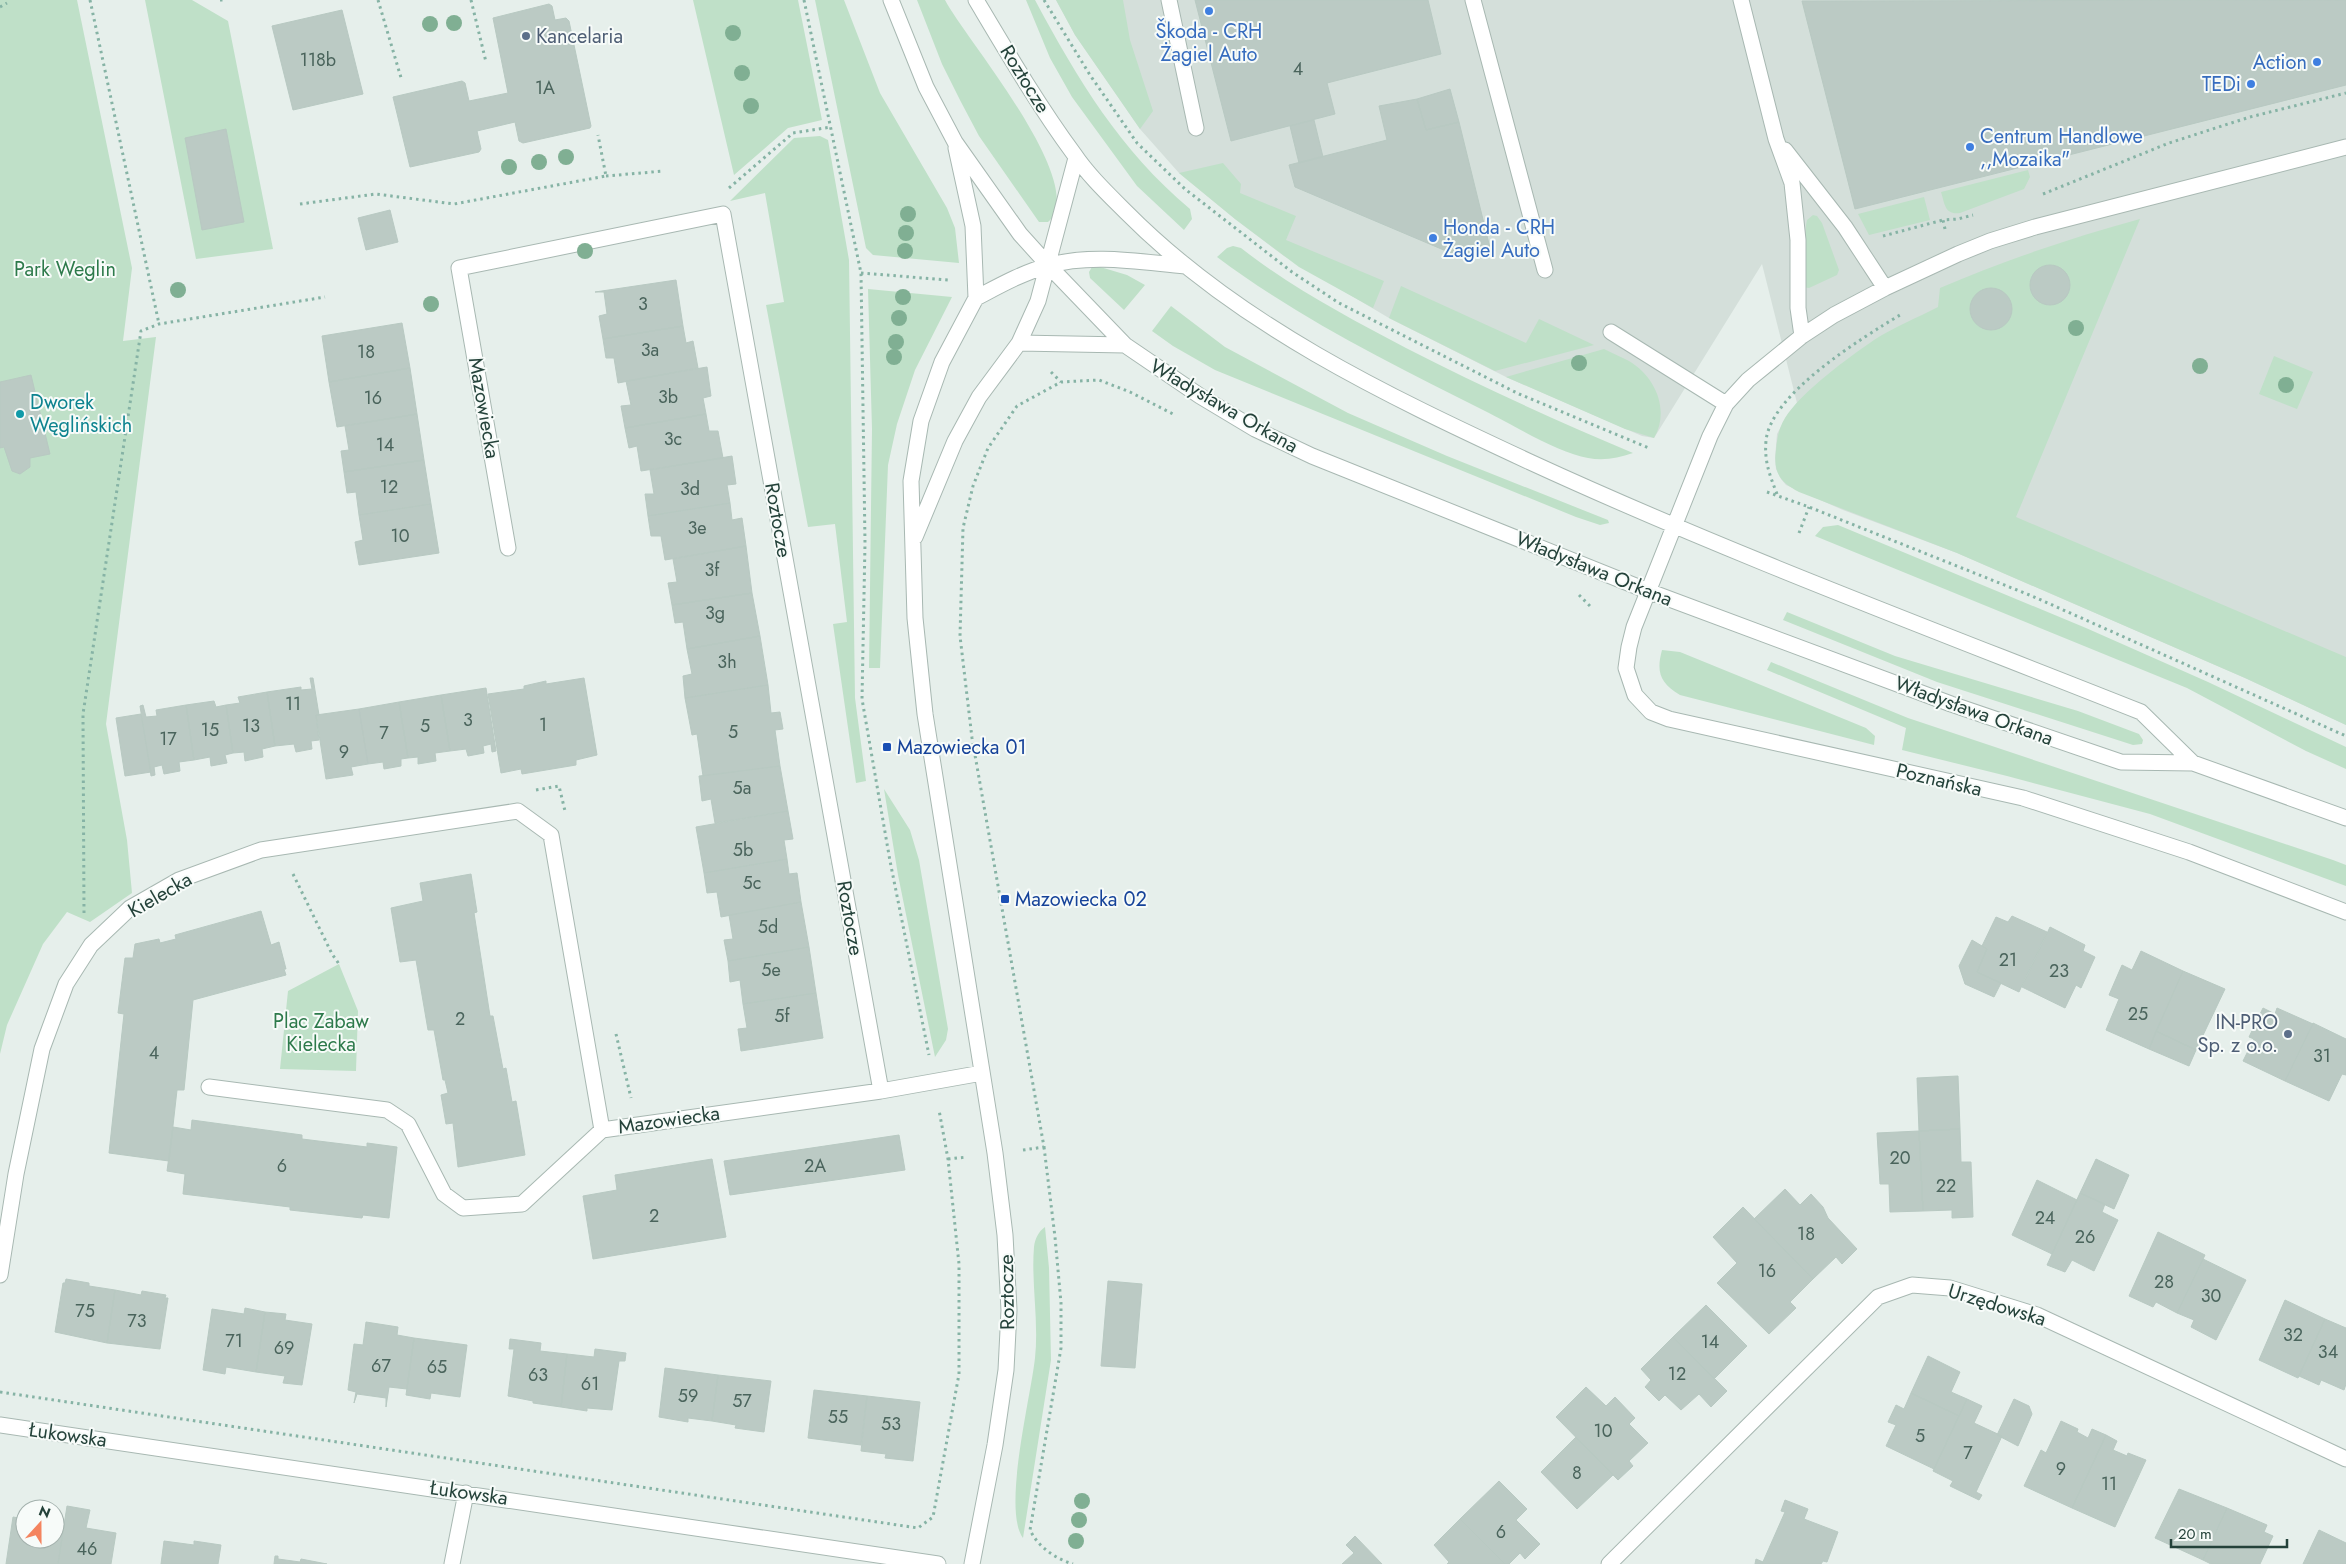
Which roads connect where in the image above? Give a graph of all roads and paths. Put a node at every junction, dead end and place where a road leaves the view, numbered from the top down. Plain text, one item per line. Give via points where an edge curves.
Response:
1 (90, 0) edge
2 (220, 0) edge
3 (226, 0) edge
4 (378, 0) edge
5 (471, 0) edge
6 (804, 0) edge
7 (890, 0) edge
8 (976, 0) edge
9 (1044, 0) edge
10 (1169, 0) edge
11 (1474, 0) edge
12 (1741, 0) edge
13 (7, 3) dead end
14 (0, 7) edge
15 (486, 62) dead end
16 (402, 81) dead end
17 (2346, 93) edge
18 (830, 127) junction
19 (1196, 128) dead end
20 (598, 135) dead end
21 (1776, 139) junction
22 (955, 142) junction
23 (2346, 147) edge
24 (1076, 158) junction
25 (664, 171) dead end
26 (606, 176) junction
27 (727, 190) dead end
28 (2042, 194) dead end
29 (300, 204) dead end
30 (1127, 212) joint
31 (1976, 214) dead end
32 (1943, 220) junction
33 (1945, 230) dead end
34 (1855, 242) junction
35 (1048, 266) junction
36 (1186, 266) junction
37 (459, 268) joint
38 (1545, 270) dead end
39 (1885, 288) junction
40 (325, 297) dead end
41 (976, 298) junction
42 (1908, 310) dead end
43 (159, 324) junction
44 (1611, 332) dead end
45 (1802, 336) junction
46 (1019, 343) junction
47 (1125, 345) junction
48 (1726, 404) junction
49 (1181, 418) dead end
50 (1649, 448) dead end
51 (1767, 492) dead end
52 (1777, 494) junction
53 (1809, 506) junction
54 (1674, 526) junction
55 (1799, 532) dead end
56 (912, 543) junction
57 (508, 548) dead end
58 (1575, 591) dead end
59 (1648, 591) junction
60 (1591, 608) dead end
61 (2346, 736) edge
62 (2193, 763) junction
63 (518, 811) joint
64 (2346, 818) edge
65 (280, 848) junction
66 (2346, 912) edge
67 (98, 938) junction
68 (340, 964) dead end
69 (982, 1073) junction
70 (934, 1081) junction
71 (209, 1087) dead end
72 (881, 1091) junction
73 (602, 1130) junction
74 (1044, 1147) junction
75 (995, 1153) junction
76 (948, 1159) junction
77 (0, 1275) edge
78 (0, 1392) edge
79 (0, 1424) edge
80 (2346, 1459) edge
81 (466, 1493) junction
82 (452, 1564) edge
83 (938, 1564) edge
84 (972, 1564) edge
85 (1073, 1564) edge
86 (1609, 1564) edge

1 - 43 path
2 - 3 path
4 - 16 path
5 - 15 path
6 - 18 path
7 - 22 street via 926,87
8 - 24 street, Roztocze
9 - 50 path via 1137,143 1185,189 1292,272 1339,303 1519,394
10 - 19 street
11 - 38 street
12 - 21 street
13 - 14 path
17 - 28 path via 2250,117 2169,143
18 - 27 path via 793,133
18 - 70 path via 861,273 865,533 862,699
20 - 26 path
21 - 34 street
21 - 45 street via 1792,183
22 - 35 street via 1020,234
22 - 41 street via 973,226
23 - 39 street, Poznańska via 2035,227 1982,244
24 - 30 street, Roztocze
24 - 35 street, Roztocze
25 - 26 path
26 - 29 path via 454,204 376,194
30 - 36 street, Władysława Orkana
31 - 32 path via 1958,220
32 - 33 path
32 - 34 path
34 - 39 street
35 - 36 street via 1080,260 1110,260
35 - 41 street via 1018,276
35 - 46 street, Roztocze via 1038,300
35 - 47 street, Władysława Orkana
36 - 54 street, Władysława Orkana via 1272,328 1339,366 1478,438
37 - 57 street, Mazowiecka
37 - 72 street, Roztocze via 723,214
39 - 45 street, Poznańska
40 - 43 path
41 - 56 street, Roztocze via 942,362 921,421 911,481
42 - 52 path via 1852,344 1792,394 1776,414 1766,440 1766,466
43 - 67 path via 141,331 83,714 84,926
44 - 48 street
45 - 48 street, Poznańska via 1748,380
46 - 47 street
46 - 56 street, Roztocze via 978,397 955,441
47 - 59 street, Władysława Orkana via 1255,429 1312,456
48 - 54 street, Poznańska
49 - 74 path via 1099,380 1061,382 1016,406 993,441 973,486 963,528 960,636 972,738
51 - 52 path
52 - 53 path
53 - 55 path
53 - 61 path via 2032,596
54 - 59 street, Poznańska
54 - 62 street, Władysława Orkana via 2141,712
56 - 69 street, Roztocze via 924,714
58 - 60 path
59 - 62 street, Władysława Orkana via 1951,704 2121,762
59 - 66 street, Poznańska via 1634,627 1626,668 1635,695 1651,712 1669,720 2023,798 2189,852
62 - 64 street, Władysława Orkana
63 - 65 street, Kielecka
63 - 73 street, Mazowiecka via 552,835
65 - 67 street, Kielecka via 261,850 179,880 130,908
65 - 68 path via 332,954
67 - 77 street, Kielecka via 66,984 42,1049 16,1174
69 - 70 street, Mazowiecka
69 - 75 street, Roztocze
70 - 72 street, Mazowiecka
70 - 76 path
71 - 73 street via 387,1110 408,1124 444,1194 463,1208 522,1204
72 - 73 street, Mazowiecka
74 - 75 path
74 - 85 path via 1061,1303 1061,1348 1030,1530 1035,1541
75 - 76 path
75 - 84 street, Roztocze via 1005,1235 1008,1345 998,1428
76 - 78 path via 959,1264 959,1374 933,1516 918,1528
79 - 81 street, Łukowska
80 - 86 street, Urzędowska via 2037,1315 1950,1288 1912,1285 1878,1297
81 - 82 street
81 - 83 street, Łukowska

